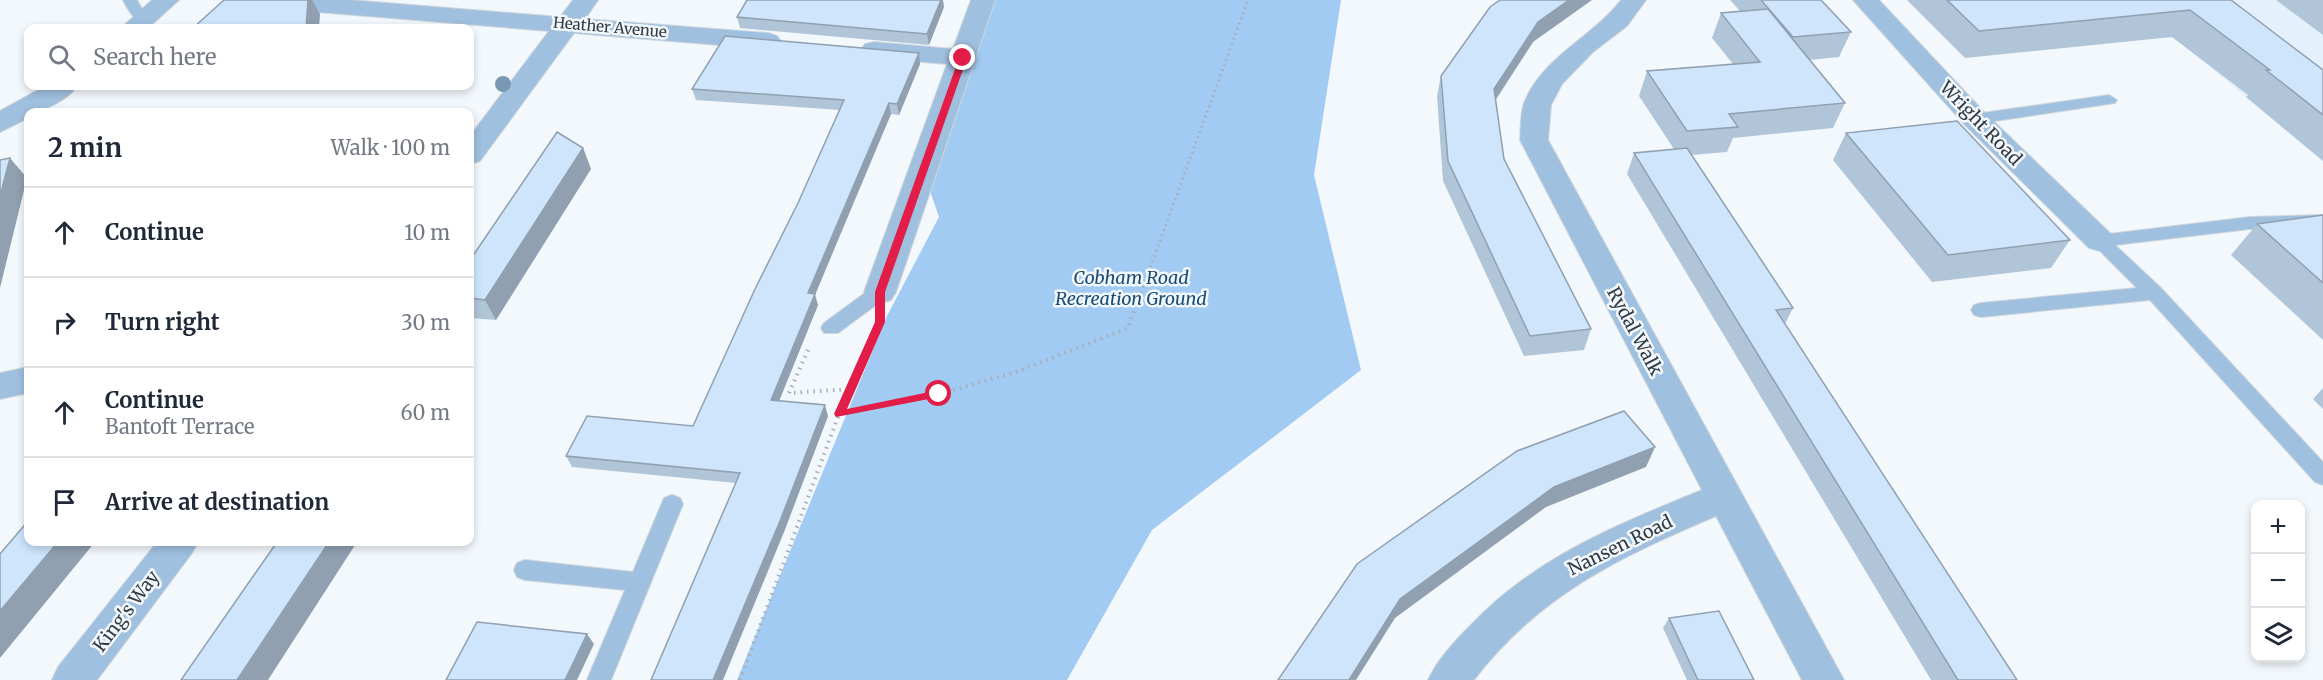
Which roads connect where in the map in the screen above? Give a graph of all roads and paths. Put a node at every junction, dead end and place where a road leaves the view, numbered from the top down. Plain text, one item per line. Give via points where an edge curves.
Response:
1 (167, 0) edge
2 (256, 0) edge
3 (586, 0) edge
4 (983, 0) edge
5 (1248, 0) edge
6 (1634, 0) edge
7 (1865, 0) edge
8 (136, 15) edge
9 (568, 23) junction
10 (789, 42) edge
11 (847, 48) edge
12 (963, 58) junction
13 (57, 90) edge
14 (2109, 100) dead end
15 (26, 108) edge
16 (24, 109) edge
17 (1975, 119) junction
18 (0, 123) edge
19 (474, 151) edge
20 (2323, 221) edge
21 (2100, 242) junction
22 (880, 292) junction
23 (2154, 293) junction
24 (1981, 310) dead end
25 (831, 328) dead end
26 (808, 350) dead end
27 (24, 381) edge
28 (0, 386) edge
29 (851, 389) junction
30 (839, 414) junction
31 (2323, 476) edge
32 (1723, 497) junction
33 (672, 504) dead end
34 (176, 546) edge
35 (525, 570) dead end
36 (637, 582) junction
37 (73, 680) edge
38 (599, 680) edge
39 (740, 680) edge
40 (1449, 680) edge
41 (1824, 680) edge

1 - 8 street
2 - 9 street, Heather Avenue
3 - 9 street
4 - 12 street
5 - 30 path via 1128,328 1019,371 939,394
6 - 32 street, Rydal Walk via 1618,21 1584,46 1550,80 1537,105 1534,140
7 - 17 street, Wright Road
9 - 10 street, Heather Avenue
9 - 19 street
11 - 12 street
12 - 22 street
13 - 15 street
14 - 17 lane
16 - 18 street
17 - 21 street, Wright Road
20 - 21 lane via 2250,223
21 - 23 lane
22 - 25 lane
22 - 29 path via 880,322
23 - 24 lane
23 - 31 lane
26 - 29 path via 789,393
27 - 28 street
29 - 30 path
30 - 39 path
32 - 40 street, Nansen Road via 1576,564 1515,607 1475,646
32 - 41 street, Rydal Walk
33 - 36 lane
34 - 37 street, King's Way
35 - 36 lane
36 - 38 lane

